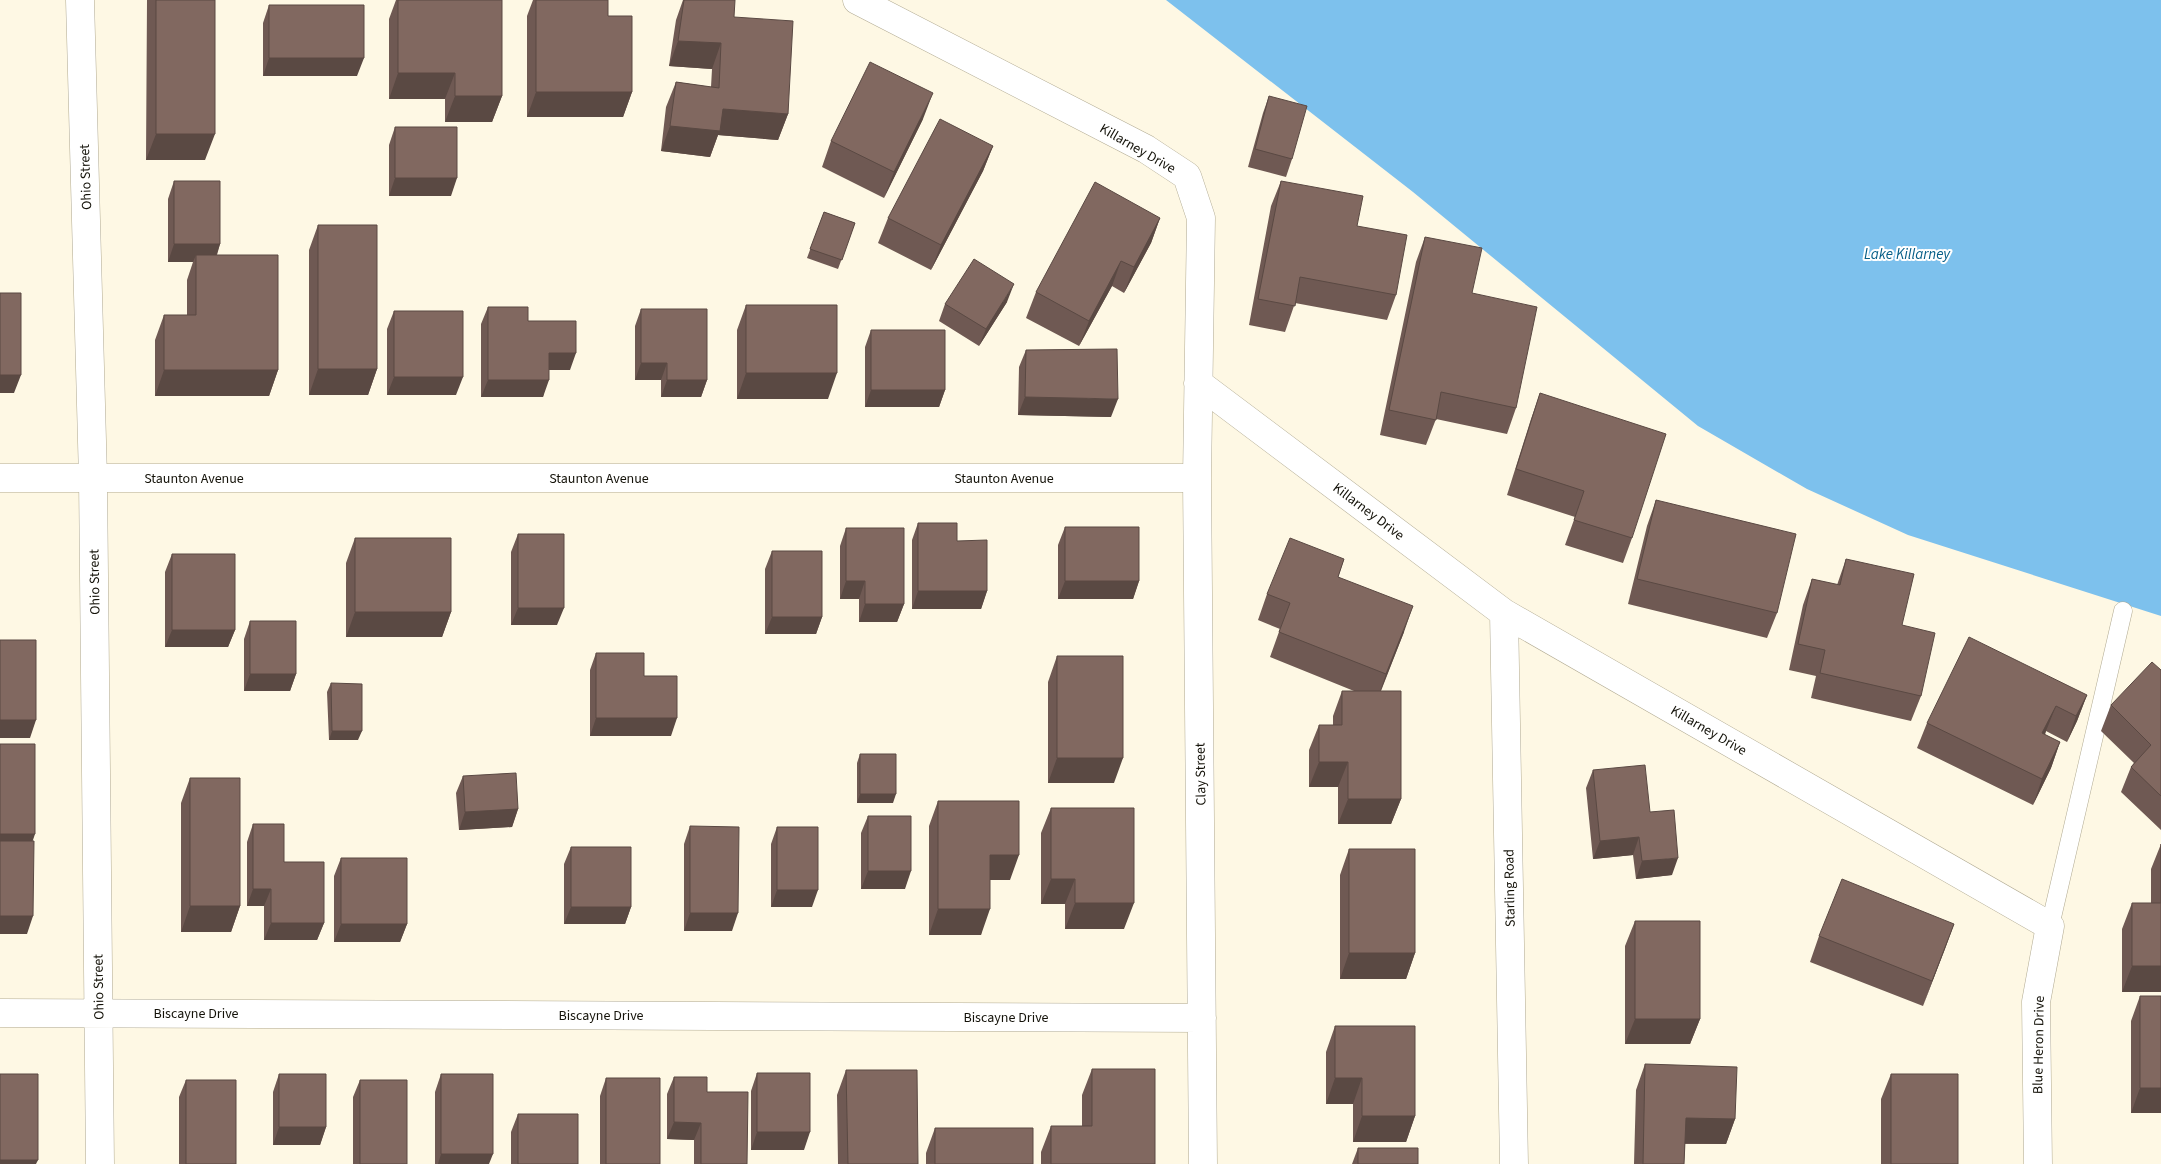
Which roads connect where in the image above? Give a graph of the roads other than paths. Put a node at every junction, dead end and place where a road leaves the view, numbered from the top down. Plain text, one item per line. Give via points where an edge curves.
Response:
1 (80, 0) edge
2 (857, 0) edge
3 (1198, 383) junction
4 (0, 478) edge
5 (94, 478) junction
6 (1197, 478) junction
7 (2123, 611) dead end
8 (1504, 612) junction
9 (2050, 926) junction
10 (0, 1013) edge
11 (98, 1013) junction
12 (1202, 1018) junction
13 (100, 1164) edge
14 (1204, 1164) edge
15 (1514, 1164) edge
16 (2038, 1164) edge

1 - 5 street, Ohio Street
2 - 3 street, Killarney Drive via 1146,149 1187,176 1201,218
3 - 6 street, Clay Street
3 - 8 street, Killarney Drive
4 - 5 street, Staunton Avenue
5 - 6 street, Staunton Avenue
5 - 11 street, Ohio Street
6 - 12 street, Clay Street
7 - 9 lane
8 - 9 street, Killarney Drive
8 - 15 street, Starling Road
9 - 16 street, Blue Heron Drive via 2036,1002
10 - 11 street, Biscayne Drive
11 - 12 street, Biscayne Drive
11 - 13 street, Ohio Street
12 - 14 street, Clay Street

